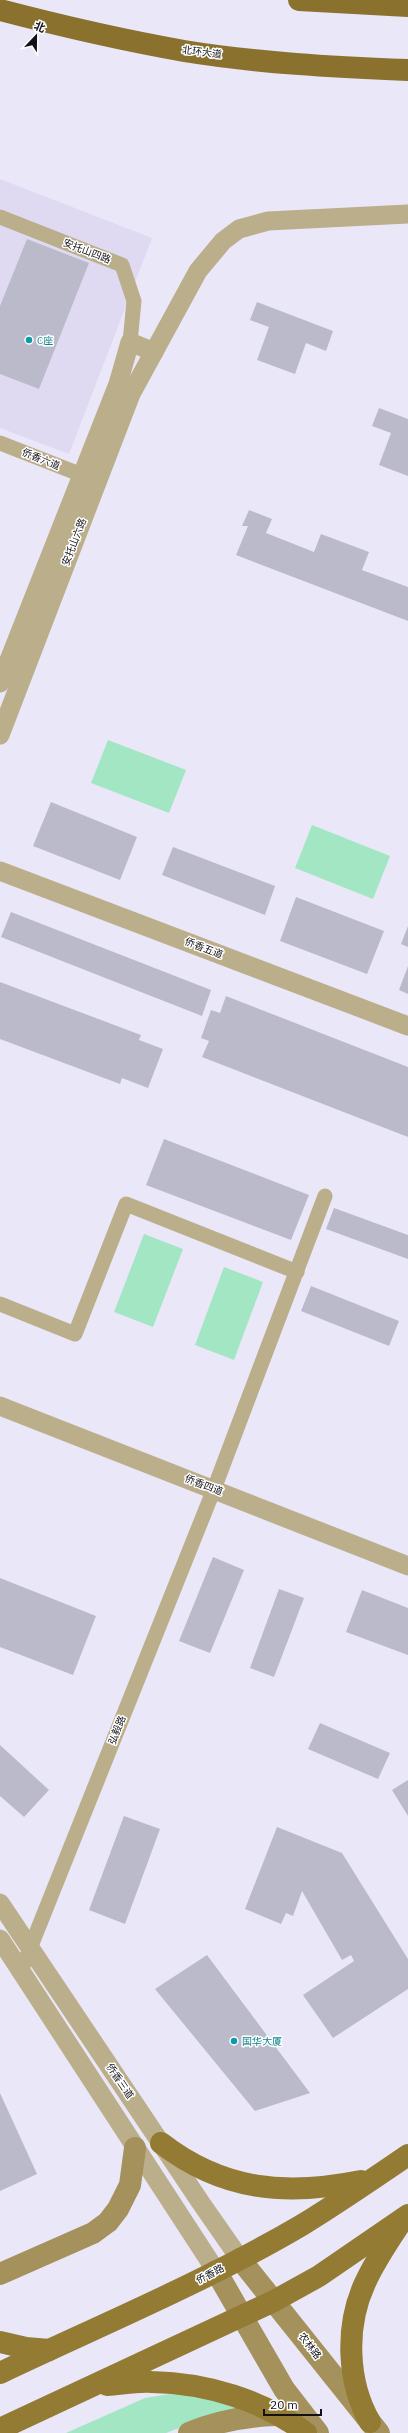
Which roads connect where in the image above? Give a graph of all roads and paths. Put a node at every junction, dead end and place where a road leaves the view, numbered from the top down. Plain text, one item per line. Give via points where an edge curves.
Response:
1 (299, 0) edge
2 (408, 6) edge
3 (0, 10) edge
4 (408, 70) edge
5 (408, 214) edge
6 (0, 217) edge
7 (130, 342) junction
8 (154, 352) junction
9 (0, 443) edge
10 (82, 475) junction
11 (0, 683) edge
12 (0, 735) edge
13 (0, 871) edge
14 (408, 1026) edge
15 (326, 1196) dead end
16 (297, 1272) junction
17 (0, 1304) edge
18 (0, 1406) edge
19 (214, 1489) junction
20 (408, 1566) edge
21 (0, 1903) edge
22 (0, 1939) edge
23 (31, 1947) junction
24 (21, 1971) junction
25 (160, 2143) junction
26 (135, 2148) junction
27 (408, 2155) edge
28 (372, 2179) junction
29 (406, 2217) edge
30 (240, 2259) junction
31 (216, 2271) junction
32 (0, 2274) edge
33 (274, 2300) junction
34 (242, 2317) junction
35 (0, 2342) edge
36 (50, 2350) junction
37 (0, 2373) edge
38 (96, 2386) junction
39 (276, 2414) junction
40 (375, 2428) edge
41 (0, 2429) edge
42 (189, 2433) edge
43 (306, 2433) edge
44 (318, 2433) edge

1 - 2 highway
3 - 4 highway, 北环大道 via 78,30 185,51 314,66
5 - 8 street, 安托山六路 via 268,221 239,229 223,241 198,271
6 - 7 street, 安托山四路 via 122,265 134,300
7 - 8 street
7 - 10 street, 安托山六路 via 118,384
8 - 12 street, 安托山六路 via 131,394
9 - 10 street, 侨香六道
10 - 11 street, 安托山六路
13 - 14 street, 侨香五道
15 - 16 street, 弘毅路
16 - 17 street via 126,1204 75,1334
16 - 19 street, 弘毅路
18 - 19 street, 侨香四道
19 - 20 street, 侨香四道
19 - 23 street, 弘毅路
21 - 23 street, 侨香三道
22 - 24 street
23 - 24 street, 弘毅路
23 - 25 street, 侨香三道
24 - 26 street
25 - 28 main road via 204,2169 261,2188 309,2189
25 - 30 street, 侨香三道
26 - 31 street
26 - 32 main road via 135,2164 130,2185 108,2222 93,2233
27 - 28 main road, 侨香路
28 - 30 main road, 侨香路 via 301,2225
29 - 33 main road via 319,2276
29 - 40 main road via 364,2284 355,2320 352,2354 355,2385
30 - 31 main road, 侨香路
30 - 33 main road, 农林路
31 - 34 main road
31 - 36 main road, 侨香路
33 - 34 main road
33 - 40 main road, 农林路
34 - 38 main road
34 - 44 main road via 284,2388
35 - 36 main road
36 - 37 main road, 侨香路
38 - 39 main road via 152,2382 193,2386 237,2397
38 - 41 main road
39 - 42 main road via 242,2417 208,2425
39 - 43 main road

